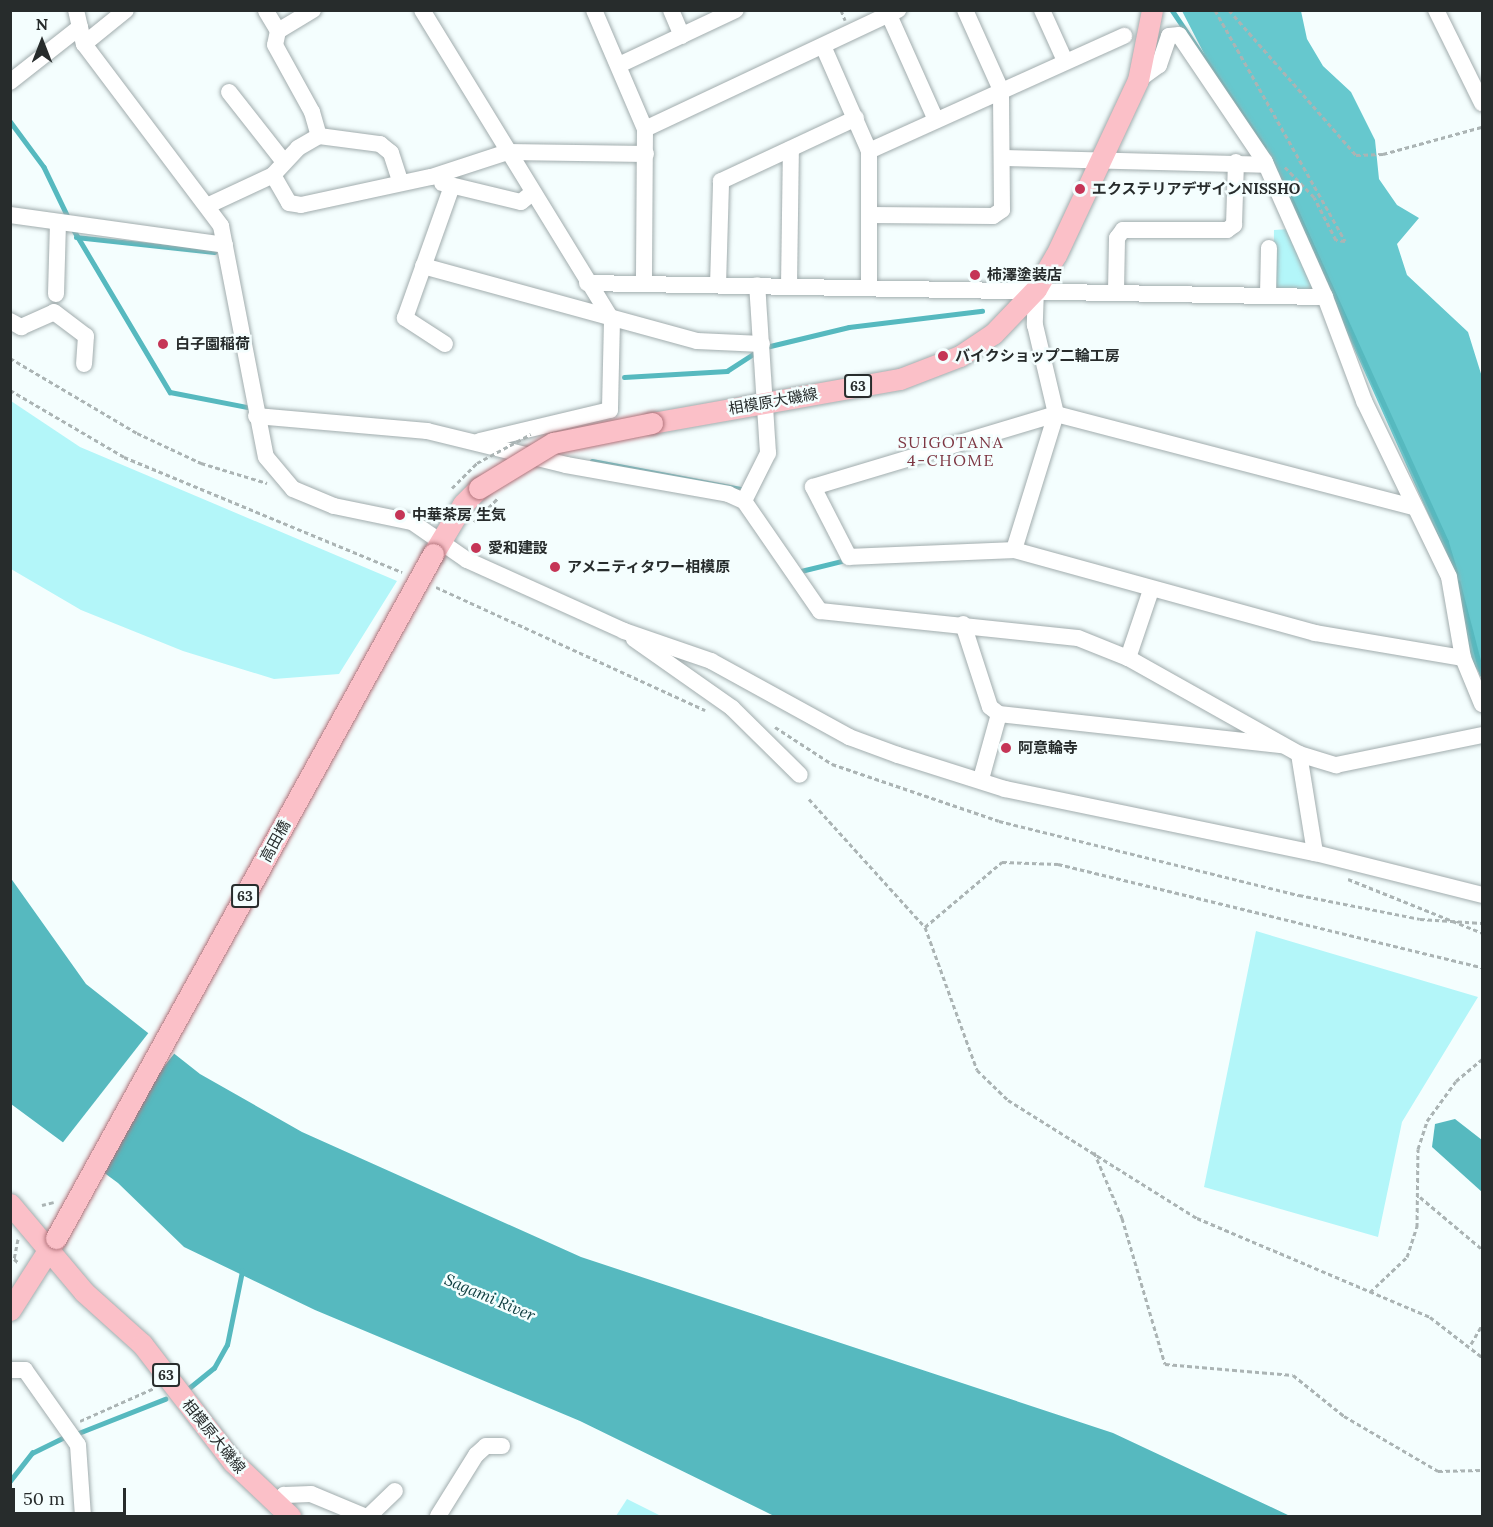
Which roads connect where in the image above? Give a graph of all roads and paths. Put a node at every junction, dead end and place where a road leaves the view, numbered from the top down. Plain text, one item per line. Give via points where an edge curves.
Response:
1 (126, 10) edge
2 (313, 10) edge
3 (422, 10) edge
4 (594, 10) edge
5 (670, 10) edge
6 (736, 10) edge
7 (965, 10) edge
8 (1042, 10) edge
9 (1152, 10) edge
10 (1215, 10) edge
11 (1229, 10) edge
12 (1436, 10) edge
13 (266, 11) edge
14 (893, 13) edge
15 (78, 19) edge
16 (278, 31) junction
17 (682, 36) junction
18 (1124, 36) dead end
19 (84, 44) junction
20 (823, 46) junction
21 (1065, 61) junction
22 (619, 65) junction
23 (13, 73) edge
24 (1479, 77) edge
25 (1138, 80) junction
26 (1001, 90) junction
27 (229, 92) dead end
28 (1482, 103) edge
29 (856, 118) junction
30 (936, 120) junction
31 (1482, 127) edge
32 (645, 129) junction
33 (319, 136) junction
34 (791, 149) junction
35 (869, 151) junction
36 (508, 152) junction
37 (646, 154) junction
38 (1003, 158) junction
39 (1102, 159) junction
40 (284, 162) junction
41 (1236, 162) junction
42 (1266, 163) junction
43 (1285, 165) dead end
44 (273, 175) junction
45 (431, 177) junction
46 (400, 182) junction
47 (452, 186) junction
48 (531, 194) junction
49 (209, 205) junction
50 (10, 215) edge
51 (870, 215) junction
52 (70, 226) junction
53 (225, 245) junction
54 (1269, 248) dead end
55 (423, 266) junction
56 (587, 283) junction
57 (644, 283) junction
58 (718, 285) junction
59 (757, 285) junction
60 (789, 286) junction
61 (869, 287) junction
62 (1036, 290) junction
63 (1116, 291) junction
64 (56, 294) dead end
65 (1269, 295) junction
66 (1324, 297) junction
67 (612, 320) junction
68 (10, 321) edge
69 (445, 344) dead end
70 (762, 344) junction
71 (10, 358) edge
72 (101, 358) dead end
73 (10, 390) edge
74 (765, 402) junction
75 (1056, 414) junction
76 (256, 416) junction
77 (480, 441) junction
78 (263, 486) dead end
79 (748, 496) junction
80 (500, 497) dead end
81 (1414, 507) junction
82 (437, 509) dead end
83 (430, 513) dead end
84 (467, 530) dead end
85 (437, 546) junction
86 (1014, 550) junction
87 (407, 574) dead end
88 (428, 583) dead end
89 (1151, 590) junction
90 (963, 624) junction
91 (624, 631) junction
92 (1128, 658) junction
93 (1463, 658) junction
94 (1482, 704) edge
95 (732, 708) junction
96 (999, 714) junction
97 (771, 725) dead end
98 (1482, 735) edge
99 (1282, 746) junction
100 (1299, 754) junction
101 (800, 775) dead end
102 (981, 779) junction
103 (808, 799) dead end
104 (1315, 853) junction
105 (1336, 874) dead end
106 (1482, 895) edge
107 (1482, 923) edge
108 (1463, 925) junction
109 (925, 927) junction
110 (1482, 933) edge
111 (1482, 967) edge
112 (1482, 1059) edge
113 (1093, 1150) junction
114 (1420, 1197) junction
115 (10, 1204) edge
116 (20, 1238) dead end
117 (52, 1245) junction
118 (1482, 1249) edge
119 (20, 1264) dead end
120 (1370, 1292) junction
121 (10, 1310) edge
122 (1482, 1325) edge
123 (1471, 1345) junction
124 (1482, 1357) edge
125 (10, 1370) edge
126 (170, 1380) junction
127 (62, 1428) junction
128 (502, 1446) dead end
129 (1482, 1470) edge
130 (394, 1491) dead end
131 (279, 1513) edge
132 (83, 1516) edge
133 (364, 1516) edge
134 (369, 1516) edge
135 (438, 1516) edge

1 - 19 street
2 - 16 street
3 - 36 street
4 - 22 street
5 - 17 street
6 - 17 street
7 - 26 street
8 - 21 street
9 - 25 main road, 相模原大磯線 / 63
10 - 43 path via 1345,241 1336,240 1314,197
11 - 31 path via 1356,155 1383,154
12 - 24 street
13 - 16 street
14 - 20 street
14 - 30 street
15 - 19 street
15 - 23 street
16 - 33 street via 275,45 312,112
17 - 22 street
18 - 21 street
19 - 49 street
20 - 29 street
20 - 32 street
21 - 26 street
22 - 32 street
24 - 28 street
25 - 39 main road, 相模原大磯線 / 63
25 - 42 street via 1159,65 1170,36 1179,34
26 - 30 street
26 - 38 street
27 - 40 street
29 - 34 street
29 - 35 street
30 - 35 street
32 - 37 street
33 - 40 street
33 - 46 street via 380,144 391,153
34 - 58 street via 720,181
34 - 60 street
35 - 51 street
36 - 37 street
36 - 45 street
36 - 48 street
37 - 57 street
38 - 39 street
38 - 51 street via 998,215
39 - 41 street
39 - 62 main road, 相模原大磯線 / 63
40 - 44 street
41 - 42 street
41 - 63 street via 1234,225 1227,230 1123,230 1117,238
42 - 66 street
44 - 46 street via 289,203 301,206
44 - 49 street
45 - 46 street
45 - 47 street
47 - 48 street via 521,202
47 - 55 street
48 - 56 street
49 - 53 street
50 - 52 street
51 - 61 street
52 - 53 street
52 - 64 street
53 - 76 street
54 - 65 street
55 - 67 street
55 - 69 street via 405,318
56 - 57 street
56 - 67 street
57 - 58 street
58 - 59 street
59 - 60 street
59 - 70 street
60 - 61 street
61 - 62 street
62 - 63 street
62 - 74 main road, 相模原大磯線 / 63 via 993,334 943,364 900,379
62 - 75 street via 1035,325
63 - 65 street
65 - 66 street
66 - 81 street via 1364,401
67 - 70 street via 697,340
67 - 77 street via 610,410 527,426
68 - 72 street via 21,327 54,312 86,336 85,357
70 - 74 street
71 - 78 path via 129,429
73 - 87 path via 124,457
74 - 79 street via 767,463
74 - 85 main road, 相模原大磯線 / 63, bridge via 554,443 479,489
75 - 81 street
75 - 86 street
75 - 86 street via 813,488 849,557
76 - 77 street via 427,431
76 - 85 street via 266,457 293,489 334,506 412,522
77 - 79 street
79 - 90 street via 820,611
80 - 84 path, bridge
81 - 93 street via 1449,577
82 - 83 path
85 - 91 street
85 - 117 main road, 高田橋 / 63, bridge
86 - 89 street
88 - 95 path via 696,706 726,718
89 - 92 street
89 - 93 street via 1374,646
90 - 92 street via 1078,638
90 - 96 street via 990,707
91 - 95 street
91 - 102 street via 754,681 849,737
92 - 99 street
93 - 94 street
95 - 101 street
96 - 99 street
96 - 102 street
97 - 108 path via 832,764 999,821 1299,895
98 - 100 street via 1336,765
99 - 100 street
100 - 104 street
102 - 104 street via 1132,818
103 - 109 path
104 - 106 street
105 - 108 path
107 - 108 path via 1469,920
108 - 110 path
109 - 111 path via 1002,862 1058,864
109 - 113 path via 977,1070 1008,1100
112 - 114 path via 1456,1081 1427,1120 1418,1149
113 - 120 path via 1197,1218
113 - 129 path via 1122,1218 1165,1364 1293,1376 1344,1416 1438,1471
114 - 118 path
114 - 120 path via 1407,1257
115 - 117 main road, 相模原大磯線
116 - 119 path via 14,1259
117 - 121 main road, 高田橋
117 - 126 main road, 相模原大磯線 / 63 via 84,1292 113,1313
120 - 123 path via 1430,1317
122 - 123 path
123 - 124 path
125 - 127 street via 24,1370
126 - 127 path
126 - 131 main road, 相模原大磯線 / 63 via 233,1462
127 - 132 street via 78,1445
128 - 135 street via 486,1446 479,1463
130 - 134 street
131 - 133 street via 284,1495 311,1494

